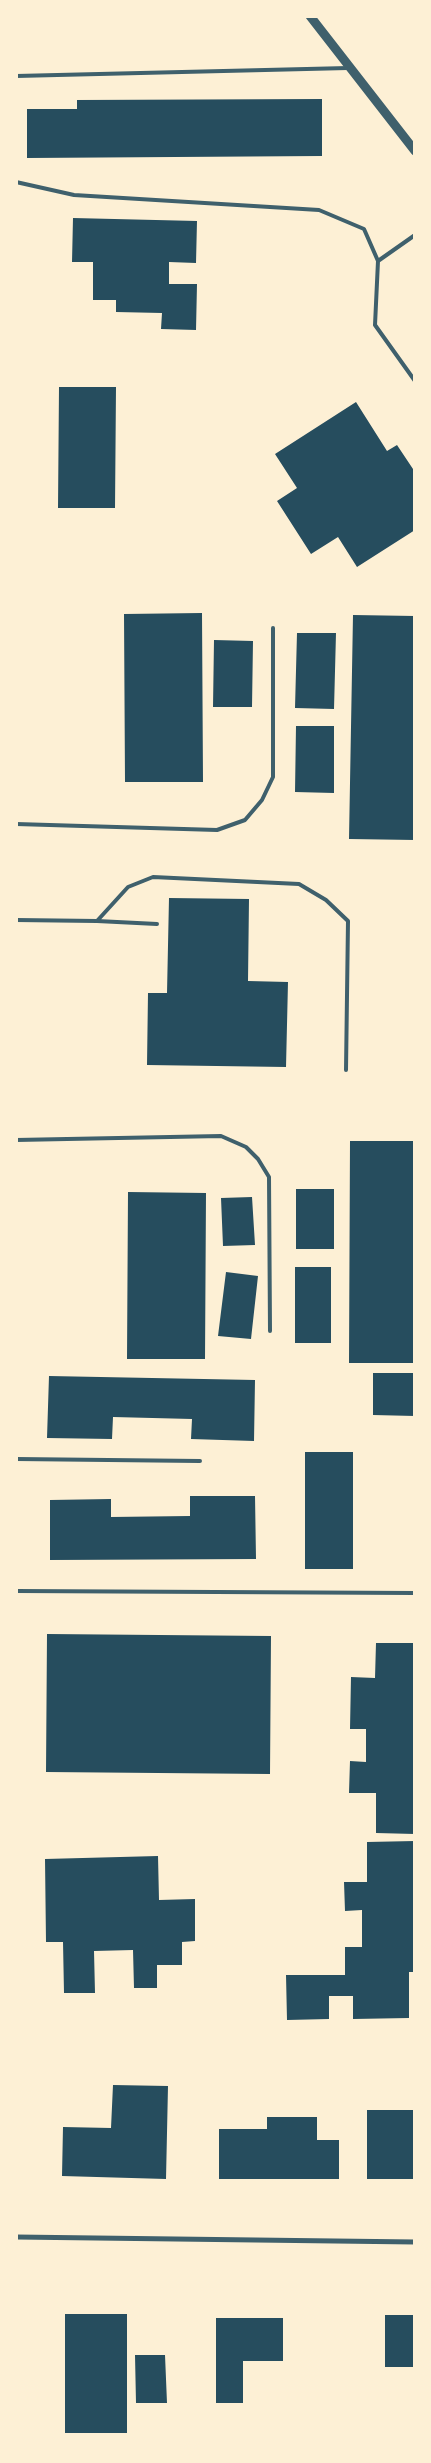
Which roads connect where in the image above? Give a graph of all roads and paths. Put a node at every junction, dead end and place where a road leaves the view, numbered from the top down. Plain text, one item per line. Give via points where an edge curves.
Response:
1 (310, 16) edge
2 (350, 68) junction
3 (16, 76) edge
4 (415, 150) edge
5 (16, 182) edge
6 (415, 235) edge
7 (378, 261) junction
8 (415, 381) edge
9 (273, 628) dead end
10 (16, 824) edge
11 (16, 920) edge
12 (97, 922) junction
13 (157, 924) dead end
14 (346, 1070) dead end
15 (16, 1140) edge
16 (270, 1331) dead end
17 (16, 1459) edge
18 (200, 1460) dead end
19 (16, 1591) edge
20 (415, 1593) edge
21 (16, 2237) edge
22 (415, 2242) edge

1 - 2 street
2 - 3 lane
2 - 4 street
5 - 7 lane via 74,195 319,210 364,229
6 - 7 lane
7 - 8 lane via 375,325
9 - 10 lane via 273,777 262,800 245,820 217,830
11 - 12 lane
12 - 13 lane
12 - 14 lane via 128,887 152,877 299,884 326,900 348,921
15 - 16 lane via 221,1136 246,1147 269,1177
17 - 18 lane
19 - 20 lane
21 - 22 street

